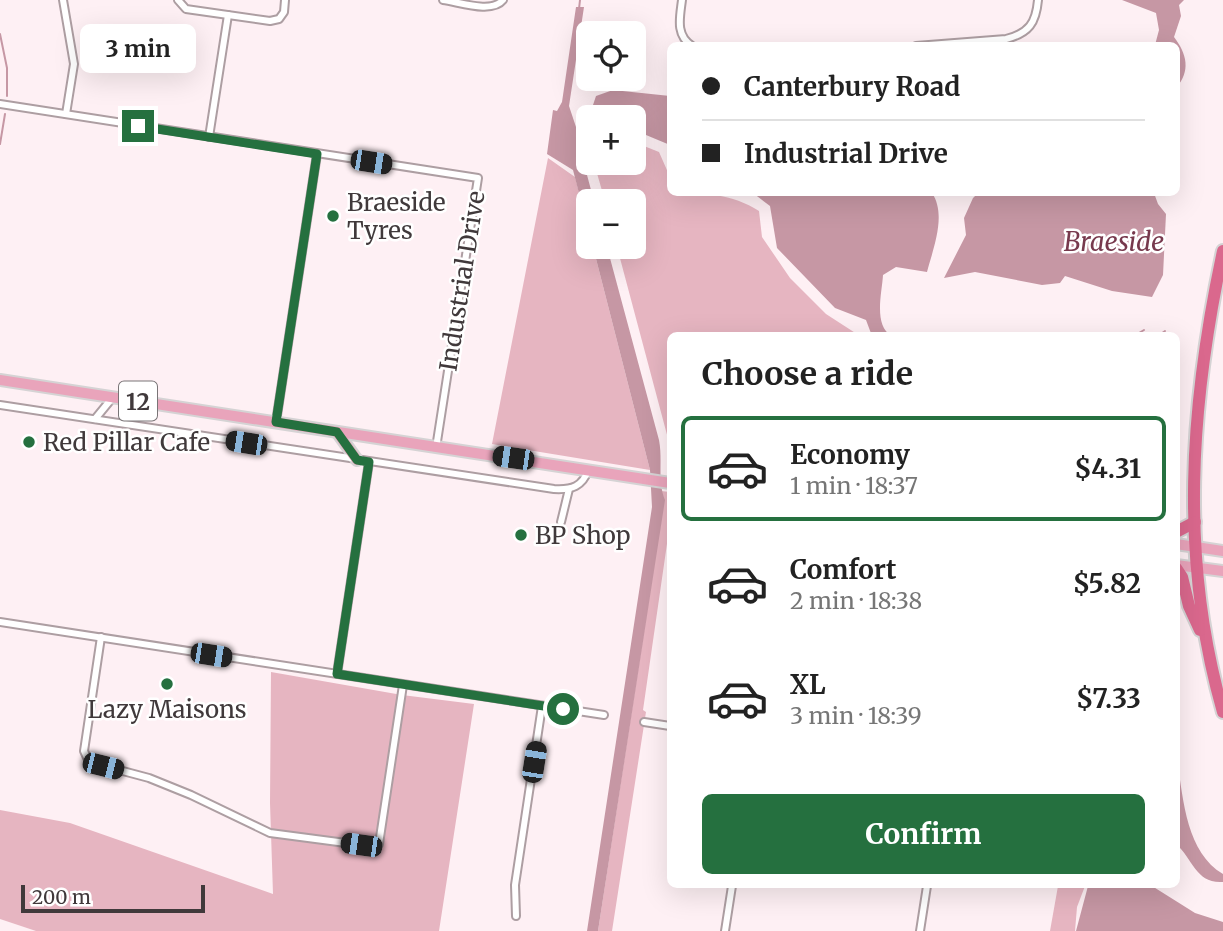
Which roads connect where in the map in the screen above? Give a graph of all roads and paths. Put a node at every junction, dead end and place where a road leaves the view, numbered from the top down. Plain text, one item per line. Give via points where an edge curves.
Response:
1 (64, 0) edge
2 (178, 0) edge
3 (285, 0) edge
4 (443, 0) edge
5 (503, 0) edge
6 (682, 0) edge
7 (1038, 0) edge
8 (228, 15) junction
9 (686, 42) edge
10 (967, 42) edge
11 (0, 104) edge
12 (66, 114) junction
13 (209, 137) junction
14 (317, 154) junction
15 (1223, 251) edge
16 (0, 380) edge
17 (113, 397) junction
18 (0, 405) edge
19 (95, 419) junction
20 (276, 422) junction
21 (337, 432) junction
22 (436, 447) junction
23 (363, 461) junction
24 (589, 469) junction
25 (667, 483) edge
26 (559, 489) junction
27 (569, 489) junction
28 (562, 510) junction
29 (561, 522) dead end
30 (1195, 522) junction
31 (1180, 530) edge
32 (1180, 545) edge
33 (1196, 547) junction
34 (1223, 551) edge
35 (1180, 567) edge
36 (1198, 568) junction
37 (1223, 571) edge
38 (1180, 574) edge
39 (0, 622) edge
40 (101, 638) junction
41 (1207, 647) junction
42 (337, 674) junction
43 (403, 685) junction
44 (542, 706) junction
45 (1223, 712) edge
46 (604, 715) dead end
47 (644, 722) dead end
48 (667, 726) edge
49 (732, 888) edge
50 (927, 888) edge
51 (516, 916) dead end
52 (725, 931) edge
53 (920, 931) edge

1 - 12 street via 74,64
2 - 8 street via 186,9
3 - 8 street via 279,19
4 - 5 street via 492,7
6 - 9 street via 679,30
7 - 10 street via 1037,16 1020,36
8 - 13 street
11 - 12 street, Industrial Drive
12 - 13 street, Industrial Drive
13 - 14 street, Industrial Drive
14 - 20 street
14 - 22 street, Industrial Drive via 478,178
15 - 30 highway via 1204,349 1195,437
16 - 17 main road, 12
17 - 19 street
17 - 20 main road, 12
18 - 19 street
19 - 23 street
20 - 21 main road, 12
21 - 22 main road, 12
21 - 23 main road
22 - 24 main road, 12
23 - 26 street
23 - 42 street
24 - 25 main road, 12
24 - 27 street via 580,485
26 - 27 street
26 - 28 street
27 - 28 street
28 - 29 street
30 - 31 highway
30 - 33 highway
32 - 33 main road
33 - 34 main road
33 - 36 highway
35 - 36 main road
36 - 37 main road
36 - 41 highway
38 - 41 highway
39 - 40 street
40 - 42 street
40 - 43 street via 84,751 89,762 149,778 270,832 379,844
41 - 45 highway
42 - 43 street
43 - 44 street
44 - 46 street
44 - 51 street via 515,885
47 - 48 street
49 - 52 street
50 - 53 street

